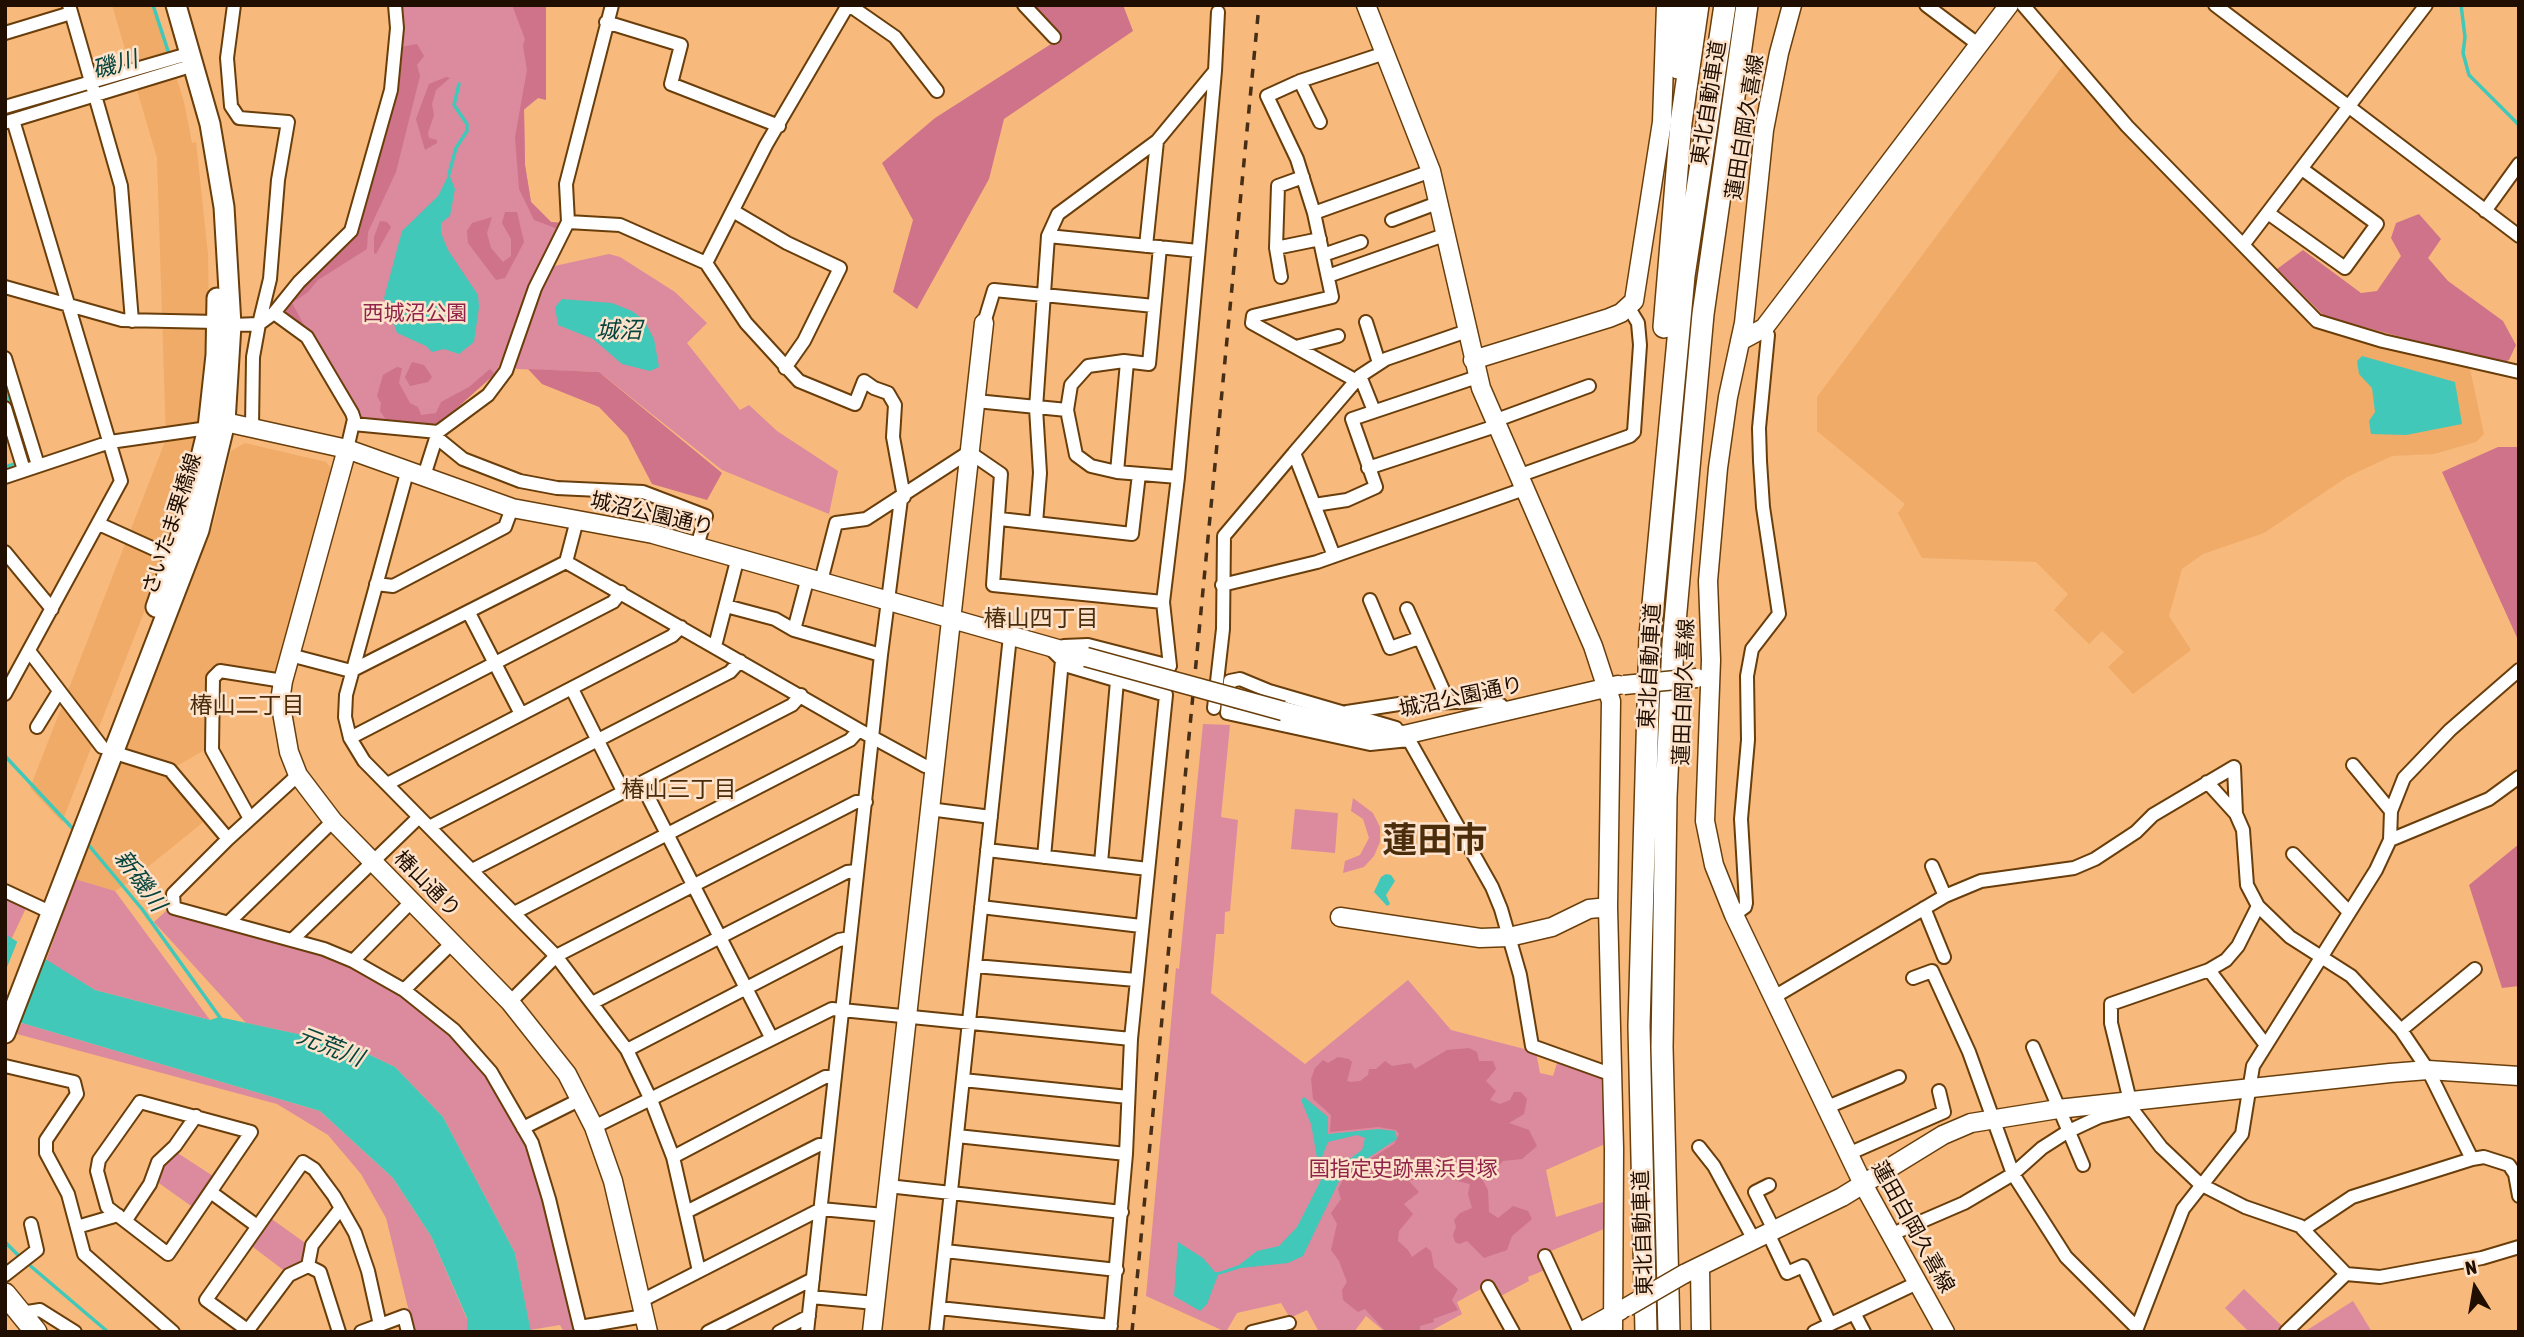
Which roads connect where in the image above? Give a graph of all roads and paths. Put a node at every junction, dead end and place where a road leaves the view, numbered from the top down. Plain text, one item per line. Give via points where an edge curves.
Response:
1 (166, 5) edge
2 (176, 5) edge
3 (234, 5) edge
4 (395, 5) edge
5 (612, 5) edge
6 (848, 5) edge
7 (1024, 5) edge
8 (1366, 5) edge
9 (1666, 5) edge
10 (1677, 5) edge
11 (1698, 5) edge
12 (1725, 5) edge
13 (1748, 5) edge
14 (1792, 5) edge
15 (1926, 5) edge
16 (2008, 5) edge
17 (2023, 5) edge
18 (2215, 5) edge
19 (2426, 5) edge
20 (70, 9) edge
21 (1217, 12) dead end
22 (607, 22) junction
23 (5, 33) edge
24 (1054, 37) dead end
25 (1979, 45) junction
26 (1385, 53) junction
27 (183, 62) junction
28 (1215, 71) junction
29 (92, 81) junction
30 (1300, 81) junction
31 (937, 91) dead end
32 (96, 94) junction
33 (5, 107) edge
34 (2349, 109) junction
35 (9, 121) edge
36 (1320, 122) dead end
37 (1681, 123) junction
38 (779, 126) junction
39 (1157, 141) junction
40 (2519, 164) edge
41 (2302, 169) junction
42 (1431, 171) junction
43 (1303, 177) junction
44 (1440, 202) junction
45 (733, 211) junction
46 (2484, 211) junction
47 (1314, 213) junction
48 (2268, 213) junction
49 (1392, 220) dead end
50 (568, 222) junction
51 (1447, 234) junction
52 (1048, 236) junction
53 (2519, 236) edge
54 (1320, 239) junction
55 (1361, 242) dead end
56 (2244, 244) junction
57 (1146, 246) junction
58 (1160, 247) junction
59 (1276, 248) junction
60 (1198, 251) junction
61 (1323, 256) junction
62 (706, 262) junction
63 (1281, 276) dead end
64 (1328, 276) junction
65 (5, 287) edge
66 (1043, 293) junction
67 (68, 305) junction
68 (1154, 306) junction
69 (1629, 308) junction
70 (274, 313) junction
71 (132, 321) junction
72 (1366, 322) dead end
73 (224, 323) junction
74 (984, 323) joint
75 (259, 324) junction
76 (1764, 328) junction
77 (1467, 331) junction
78 (1338, 337) dead end
79 (1740, 341) junction
80 (1296, 347) junction
81 (5, 358) edge
82 (1127, 362) junction
83 (1379, 363) junction
84 (785, 368) junction
85 (1475, 368) junction
86 (2516, 368) edge
87 (1358, 378) junction
88 (1589, 386) dead end
89 (976, 401) junction
90 (5, 408) edge
91 (1036, 408) junction
92 (1067, 410) junction
93 (1374, 411) junction
94 (1495, 423) junction
95 (353, 424) junction
96 (216, 425) junction
97 (252, 427) junction
98 (437, 435) junction
99 (110, 442) junction
100 (347, 449) junction
101 (969, 452) junction
102 (1294, 453) junction
103 (38, 466) junction
104 (1368, 468) junction
105 (24, 470) junction
106 (1117, 472) junction
107 (416, 473) junction
108 (1139, 474) junction
109 (5, 477) edge
110 (1178, 477) junction
111 (1521, 482) junction
112 (1662, 494) junction
113 (902, 498) junction
114 (1314, 505) junction
115 (512, 508) junction
116 (1000, 519) junction
117 (577, 520) junction
118 (1035, 523) junction
119 (99, 524) junction
120 (697, 546) junction
121 (5, 552) edge
122 (1334, 556) junction
123 (738, 557) junction
124 (174, 558) junction
125 (566, 562) junction
126 (814, 579) junction
127 (376, 584) junction
128 (1222, 585) junction
129 (621, 592) junction
130 (1370, 600) dead end
131 (888, 601) junction
132 (1163, 603) junction
133 (726, 606) junction
134 (52, 609) junction
135 (1407, 609) dead end
136 (469, 613) junction
137 (949, 618) junction
138 (681, 627) junction
139 (794, 630) junction
140 (1010, 636) junction
141 (1419, 638) junction
142 (715, 646) junction
143 (1049, 647) junction
144 (29, 651) junction
145 (290, 655) junction
146 (881, 655) junction
147 (1062, 660) junction
148 (740, 661) junction
149 (495, 662) junction
150 (2519, 670) edge
151 (351, 671) junction
152 (1704, 677) junction
153 (283, 681) junction
154 (1117, 681) junction
155 (1616, 685) junction
156 (572, 689) junction
157 (58, 693) junction
158 (5, 694) edge
159 (800, 695) junction
160 (1448, 701) junction
161 (1214, 708) dead end
162 (1336, 712) junction
163 (1505, 713) junction
164 (522, 715) junction
165 (37, 727) dead end
166 (859, 730) junction
167 (1414, 736) junction
168 (872, 737) junction
169 (350, 738) junction
170 (597, 740) junction
171 (107, 750) junction
172 (2353, 765) dead end
173 (933, 767) junction
174 (298, 775) junction
175 (2519, 777) edge
176 (2207, 782) junction
177 (641, 783) junction
178 (387, 784) junction
179 (623, 791) junction
180 (866, 802) junction
181 (929, 809) junction
182 (2391, 811) junction
183 (2236, 814) junction
184 (249, 817) junction
185 (419, 817) junction
186 (990, 817) junction
187 (333, 821) junction
188 (429, 827) junction
189 (667, 834) junction
190 (228, 839) junction
191 (2390, 840) junction
192 (987, 850) junction
193 (2293, 854) dead end
194 (1044, 857) junction
195 (372, 861) junction
196 (1101, 863) junction
197 (1932, 866) dead end
198 (1148, 869) junction
199 (472, 870) junction
200 (857, 871) junction
201 (693, 885) junction
202 (5, 891) edge
203 (1945, 897) junction
204 (412, 901) junction
205 (2258, 906) junction
206 (981, 907) junction
207 (1608, 907) junction
208 (1924, 908) junction
209 (2349, 912) junction
210 (514, 913) junction
211 (44, 914) junction
212 (1734, 915) junction
213 (1340, 917) dead end
214 (229, 922) junction
215 (1141, 926) junction
216 (720, 937) junction
217 (1509, 937) junction
218 (850, 938) junction
219 (292, 940) junction
220 (453, 942) junction
221 (556, 956) junction
222 (1944, 957) dead end
223 (2320, 958) junction
224 (353, 961) junction
225 (975, 966) junction
226 (2474, 969) dead end
227 (2208, 970) junction
228 (1913, 978) dead end
229 (1136, 980) junction
230 (746, 988) junction
231 (404, 990) junction
232 (1774, 997) junction
233 (5, 1000) edge
234 (510, 1002) junction
235 (594, 1002) junction
236 (843, 1009) junction
237 (906, 1015) junction
238 (969, 1021) junction
239 (2401, 1030) junction
240 (5, 1033) edge
241 (772, 1039) junction
242 (1131, 1039) junction
243 (2264, 1044) junction
244 (2032, 1046) dead end
245 (626, 1050) junction
246 (5, 1066) edge
247 (2428, 1070) junction
248 (1613, 1075) junction
249 (2519, 1076) edge
250 (835, 1077) junction
251 (1899, 1077) dead end
252 (963, 1080) junction
253 (2249, 1089) junction
254 (1939, 1091) dead end
255 (1128, 1097) junction
256 (581, 1099) junction
257 (651, 1100) junction
258 (2132, 1105) junction
259 (1825, 1108) junction
260 (2058, 1109) junction
261 (195, 1116) junction
262 (1994, 1118) junction
263 (594, 1127) junction
264 (523, 1128) junction
265 (2067, 1132) junction
266 (957, 1136) junction
267 (826, 1145) junction
268 (1699, 1147) dead end
269 (1126, 1154) junction
270 (1848, 1154) junction
271 (673, 1157) junction
272 (2472, 1159) junction
273 (2083, 1165) dead end
274 (2013, 1174) junction
275 (1863, 1184) junction
276 (2200, 1184) junction
277 (1769, 1185) dead end
278 (888, 1186) junction
279 (212, 1193) junction
280 (950, 1193) junction
281 (2519, 1196) edge
282 (341, 1208) junction
283 (821, 1209) junction
284 (686, 1212) junction
285 (1122, 1212) junction
286 (884, 1215) junction
287 (122, 1218) junction
288 (31, 1224) dead end
289 (257, 1226) junction
290 (78, 1227) junction
291 (2304, 1229) junction
292 (1765, 1234) junction
293 (1890, 1235) junction
294 (2519, 1247) edge
295 (945, 1251) junction
296 (1545, 1256) dead end
297 (309, 1266) junction
298 (1117, 1270) junction
299 (699, 1271) junction
300 (1692, 1271) junction
301 (2346, 1274) junction
302 (5, 1275) edge
303 (814, 1279) junction
304 (1917, 1283) junction
305 (1488, 1287) dead end
306 (5, 1294) edge
307 (811, 1297) junction
308 (875, 1303) junction
309 (939, 1308) junction
310 (1854, 1313) junction
311 (644, 1316) edge
312 (809, 1316) junction
313 (1618, 1318) edge
314 (15, 1320) edge
315 (1289, 1322) dead end
316 (1830, 1324) junction
317 (380, 1325) junction
318 (1111, 1329) edge
319 (249, 1331) edge
320 (36, 1332) edge
321 (75, 1332) edge
322 (173, 1332) edge
323 (339, 1332) edge
324 (361, 1332) edge
325 (408, 1332) edge
326 (709, 1332) edge
327 (779, 1332) edge
328 (807, 1332) edge
329 (872, 1332) edge
330 (936, 1332) edge
331 (1252, 1332) edge
332 (1513, 1332) edge
333 (1580, 1332) edge
334 (1646, 1332) edge
335 (1669, 1332) edge
336 (1701, 1332) edge
337 (1814, 1332) edge
338 (1864, 1332) edge
339 (1945, 1332) edge
340 (2286, 1332) edge

1 - 27 main road, さいたま栗橋線
2 - 73 main road, さいたま栗橋線 via 219,164
3 - 75 street via 227,58 231,106 239,118 288,122 270,279
4 - 70 street via 391,90 351,231
5 - 22 street
6 - 31 street via 895,37
6 - 38 street
7 - 24 street
8 - 26 street
9 - 69 street via 1658,150 1636,296
10 - 37 highway
11 - 37 highway
12 - 112 highway, 東北自動車道 via 1685,262
13 - 335 highway, 東北自動車道 via 1703,314 1673,644 1662,1047
14 - 79 street, 蓮田白岡久喜線 via 1765,130
15 - 25 street
16 - 25 street
17 - 56 street via 2110,107
18 - 34 street
19 - 34 street
20 - 23 street
20 - 29 street
21 - 28 street
22 - 38 street via 681,45 671,84
22 - 50 street via 566,184
25 - 76 street
26 - 30 street
26 - 42 street
27 - 29 street
27 - 32 street
27 - 73 main road, さいたま栗橋線 via 215,209
28 - 39 street
28 - 60 street
29 - 32 street
29 - 33 street
30 - 36 street
30 - 43 street via 1267,96
32 - 35 street
32 - 71 street via 121,186
34 - 41 street
34 - 46 street
35 - 67 street
37 - 112 highway via 1661,381
38 - 45 street
39 - 52 street via 1058,214
39 - 57 street
40 - 46 street
41 - 48 street
41 - 48 street via 2377,224 2345,268
42 - 44 street
42 - 47 street
43 - 47 street
43 - 59 street via 1278,187
44 - 49 street
44 - 51 street
45 - 62 street
45 - 84 street via 840,268 804,341
46 - 53 street
47 - 54 street
48 - 56 street
50 - 62 street via 620,225
50 - 98 street via 535,288 506,371 488,395
51 - 64 street
51 - 77 street
52 - 57 street
52 - 66 street
54 - 59 street
54 - 61 street
55 - 61 street
56 - 86 street via 2317,321 2383,341
57 - 58 street
58 - 60 street
58 - 68 street
59 - 63 street
60 - 110 street
61 - 64 street
62 - 84 street via 746,323
64 - 80 street via 1332,297 1253,317 1252,323
65 - 67 street
66 - 68 street
66 - 74 street via 995,290
66 - 91 street
67 - 71 street
67 - 99 street
68 - 82 street via 1149,364
69 - 85 street
69 - 111 street via 1639,323 1640,345 1634,432
70 - 75 street
70 - 95 street via 307,337 352,413
71 - 73 street
72 - 83 street
73 - 75 street
73 - 96 main road, さいたま栗橋線
74 - 89 street
75 - 97 street via 253,357
76 - 79 street
76 - 212 street via 1768,335 1760,461 1779,614 1752,649 1747,676 1748,740 1741,819 1746,903
77 - 83 street
77 - 85 street
78 - 80 street
79 - 152 street, 蓮田白岡久喜線 via 1724,423 1712,530
80 - 87 street
81 - 103 street
82 - 92 street via 1088,366 1071,385
82 - 106 street
83 - 87 street
84 - 113 street via 799,382 855,404 864,381 888,393 895,405 893,437
85 - 93 street
85 - 94 street
87 - 93 street
87 - 102 street
88 - 94 street
89 - 91 street
89 - 101 street
90 - 105 street
91 - 92 street
91 - 118 street via 1040,473
92 - 106 street via 1076,455 1091,466
93 - 104 street via 1352,419
94 - 104 street
94 - 111 street
95 - 98 street
95 - 100 street
96 - 97 street, 城沼公園通り
96 - 99 street
96 - 124 main road, さいたま栗橋線
96 - 171 main road, さいたま栗橋線 via 199,530
97 - 100 street, 城沼公園通り
98 - 107 street
98 - 120 street via 463,458 520,481 557,488 643,492 706,516
99 - 103 street
99 - 119 street via 121,481
100 - 107 street, 城沼公園通り
100 - 145 street, 椿山通り
101 - 113 street
101 - 116 street via 1002,474
101 - 137 street
102 - 114 street
102 - 128 street via 1224,536
103 - 105 street
104 - 114 street via 1376,487 1347,500
105 - 109 street
106 - 108 street
107 - 115 street, 城沼公園通り
107 - 127 street
108 - 110 street
108 - 118 street via 1132,534
110 - 132 street
111 - 122 street
111 - 155 street
112 - 334 highway, 東北自動車道 via 1642,826 1639,1026
113 - 126 street via 866,519 836,523
113 - 131 street
114 - 122 street
115 - 117 street, 城沼公園通り
115 - 127 street via 505,527 393,586
116 - 118 street
116 - 132 street via 993,585
117 - 120 street, 城沼公園通り
117 - 125 street
119 - 124 street
119 - 134 street
120 - 123 street, 城沼公園通り
121 - 134 street
122 - 128 street
123 - 126 street, 城沼公園通り
123 - 133 street
124 - 171 main road, さいたま栗橋線
125 - 129 street
125 - 136 street
126 - 131 street, 城沼公園通り
126 - 139 street
127 - 151 street
128 - 161 street via 1223,629
129 - 138 street
129 - 149 street via 613,602
130 - 141 street via 1390,648
131 - 137 street, 城沼公園通り
131 - 146 street
132 - 143 street via 1170,666 1088,645
133 - 139 street via 775,619
133 - 142 street
134 - 144 street
135 - 141 street
136 - 149 street
136 - 151 street
137 - 140 street, 城沼公園通り
137 - 173 street
138 - 142 street
138 - 156 street
139 - 146 street
140 - 143 street, 城沼公園通り
140 - 186 street
141 - 160 street
142 - 148 street
143 - 147 street
143 - 167 street, 城沼公園通り, bridge via 1366,732
144 - 157 street
144 - 158 street
145 - 151 street
145 - 153 street, 椿山通り
146 - 168 street
147 - 154 street
147 - 194 street
148 - 159 street
148 - 170 street via 730,672
149 - 164 street
149 - 169 street
150 - 182 street via 2413,765
151 - 169 street via 345,717
152 - 155 street, 城沼公園通り, bridge
152 - 212 street, 蓮田白岡久喜線 via 1705,821 1714,865
153 - 174 street, 椿山通り via 283,729
153 - 184 street via 220,671 213,678 212,750
154 - 196 street
154 - 198 street via 1166,695
155 - 163 street, 城沼公園通り
155 - 207 street
156 - 164 street
156 - 170 street
157 - 165 street
157 - 171 street
159 - 166 street
159 - 177 street via 792,705
160 - 162 street
160 - 163 street via 1495,702
162 - 167 street
162 - 167 street via 1240,679 1230,681 1227,713 1363,743 1388,744
163 - 167 street, 城沼公園通り
164 - 178 street
166 - 168 street
166 - 189 street via 850,740
167 - 217 street via 1492,887
168 - 173 street
168 - 180 street
169 - 178 street via 363,761
170 - 179 street
170 - 188 street
171 - 190 street via 170,770
171 - 211 main road, さいたま栗橋線
172 - 182 street
173 - 181 street
174 - 184 street
174 - 187 street, 椿山通り
175 - 191 street via 2489,800
176 - 183 street
176 - 183 street via 2234,767
176 - 203 street via 2152,815 2136,832 2095,859 2074,868 1981,881
177 - 179 street
177 - 189 street
178 - 185 street
179 - 199 street
180 - 200 street
180 - 201 street via 856,802
181 - 186 street
181 - 237 street
182 - 191 street
183 - 205 street via 2243,830 2247,885
184 - 190 street
185 - 188 street
185 - 195 street
186 - 192 street
187 - 195 street, 椿山通り
187 - 214 street
188 - 199 street
189 - 201 street
189 - 210 street
190 - 214 street via 173,894 174,908
191 - 209 street
192 - 194 street
192 - 206 street
193 - 209 street
194 - 196 street
195 - 204 street, 椿山通り
195 - 219 street
196 - 198 street
197 - 203 street
198 - 215 street
199 - 210 street
200 - 216 street
200 - 218 street
201 - 216 street
201 - 221 street
202 - 211 street
203 - 208 street
204 - 220 street, 椿山通り
204 - 224 street
205 - 223 street
205 - 227 street via 2238,946
206 - 215 street
206 - 225 street
207 - 217 street via 1589,909 1552,927
207 - 248 street
208 - 222 street
208 - 232 street
209 - 223 street
210 - 221 street
211 - 233 main road, さいたま栗橋線
211 - 240 main road, さいたま栗橋線
212 - 232 street, 蓮田白岡久喜線
213 - 217 street via 1480,938
214 - 219 street
215 - 229 street
216 - 230 street
216 - 235 street
217 - 248 street via 1532,1046
218 - 230 street
218 - 236 street
219 - 224 street
220 - 231 street
220 - 234 street, 椿山通り
221 - 234 street
221 - 235 street
223 - 239 street via 2351,976
223 - 243 street
224 - 231 street
225 - 229 street
225 - 238 street
226 - 239 street
227 - 243 street
227 - 258 street via 2111,1004 2111,1023
228 - 262 street via 1932,971
229 - 242 street
230 - 241 street
230 - 245 street
231 - 264 street via 454,1030 491,1072
232 - 259 street, 蓮田白岡久喜線
234 - 256 street, 椿山通り via 568,1074
235 - 245 street
236 - 237 street
236 - 241 street via 832,1009
236 - 250 street
237 - 238 street
237 - 278 street
238 - 242 street
238 - 252 street
239 - 247 street
241 - 257 street
242 - 255 street
243 - 253 street
244 - 260 street
245 - 257 street
246 - 290 street via 74,1082 77,1094 46,1140 46,1153 68,1194
247 - 249 street
247 - 253 street
247 - 272 street
248 - 313 street
250 - 267 street
250 - 271 street via 825,1077
251 - 259 street
252 - 255 street
252 - 266 street
253 - 258 street
253 - 276 street via 2242,1134
254 - 270 street via 1944,1112
255 - 269 street
256 - 263 street, 椿山通り
256 - 264 street
257 - 263 street
257 - 271 street
258 - 260 street
258 - 265 street
258 - 276 street via 2161,1147
259 - 270 street, 蓮田白岡久喜線
260 - 262 street
260 - 265 street
261 - 279 street via 251,1132
261 - 287 street
261 - 287 street via 140,1102 99,1160 97,1171 107,1207
262 - 274 street
262 - 275 street via 1944,1135
263 - 311 street, 椿山通り via 613,1181
264 - 311 street via 549,1199 580,1327
265 - 273 street
265 - 274 street
266 - 269 street
266 - 280 street
267 - 283 street
267 - 284 street
268 - 292 street
269 - 285 street
270 - 275 street, 蓮田白岡久喜線
271 - 284 street
272 - 281 street via 2484,1157 2509,1166
272 - 291 street via 2352,1197
274 - 276 street via 2066,1256 2137,1328 2183,1209
274 - 293 street via 1965,1203
275 - 292 street
275 - 293 street, 蓮田白岡久喜線
276 - 291 street
277 - 292 street via 1755,1192
278 - 280 street
278 - 286 street
279 - 287 street via 168,1254
279 - 289 street
280 - 285 street
280 - 295 street
282 - 289 street via 314,1169 303,1162
282 - 297 street via 312,1245
282 - 317 street via 368,1271
283 - 286 street
283 - 299 street
283 - 303 street
284 - 299 street
285 - 298 street
286 - 308 street
287 - 290 street
288 - 302 street via 37,1250
289 - 319 street via 206,1300
290 - 322 street via 85,1254
291 - 301 street
292 - 300 street
292 - 316 street via 1787,1273 1803,1266
293 - 304 street, 蓮田白岡久喜線
294 - 301 street via 2379,1277
295 - 298 street
295 - 309 street
296 - 333 street
297 - 319 street via 289,1275
297 - 323 street via 320,1272
298 - 318 street
299 - 311 street
300 - 313 street, bridge
300 - 336 street
301 - 340 street
303 - 307 street
303 - 326 street
304 - 310 street
304 - 339 street, 蓮田白岡久喜線
305 - 332 street
306 - 314 highway
307 - 308 street
307 - 312 street
308 - 329 street
309 - 318 street
309 - 330 street
310 - 316 street
310 - 338 street
312 - 327 street
312 - 328 street
313 - 333 street
314 - 320 highway
314 - 321 street via 40,1310
315 - 331 street
316 - 337 street
317 - 324 street
317 - 325 street via 404,1316

